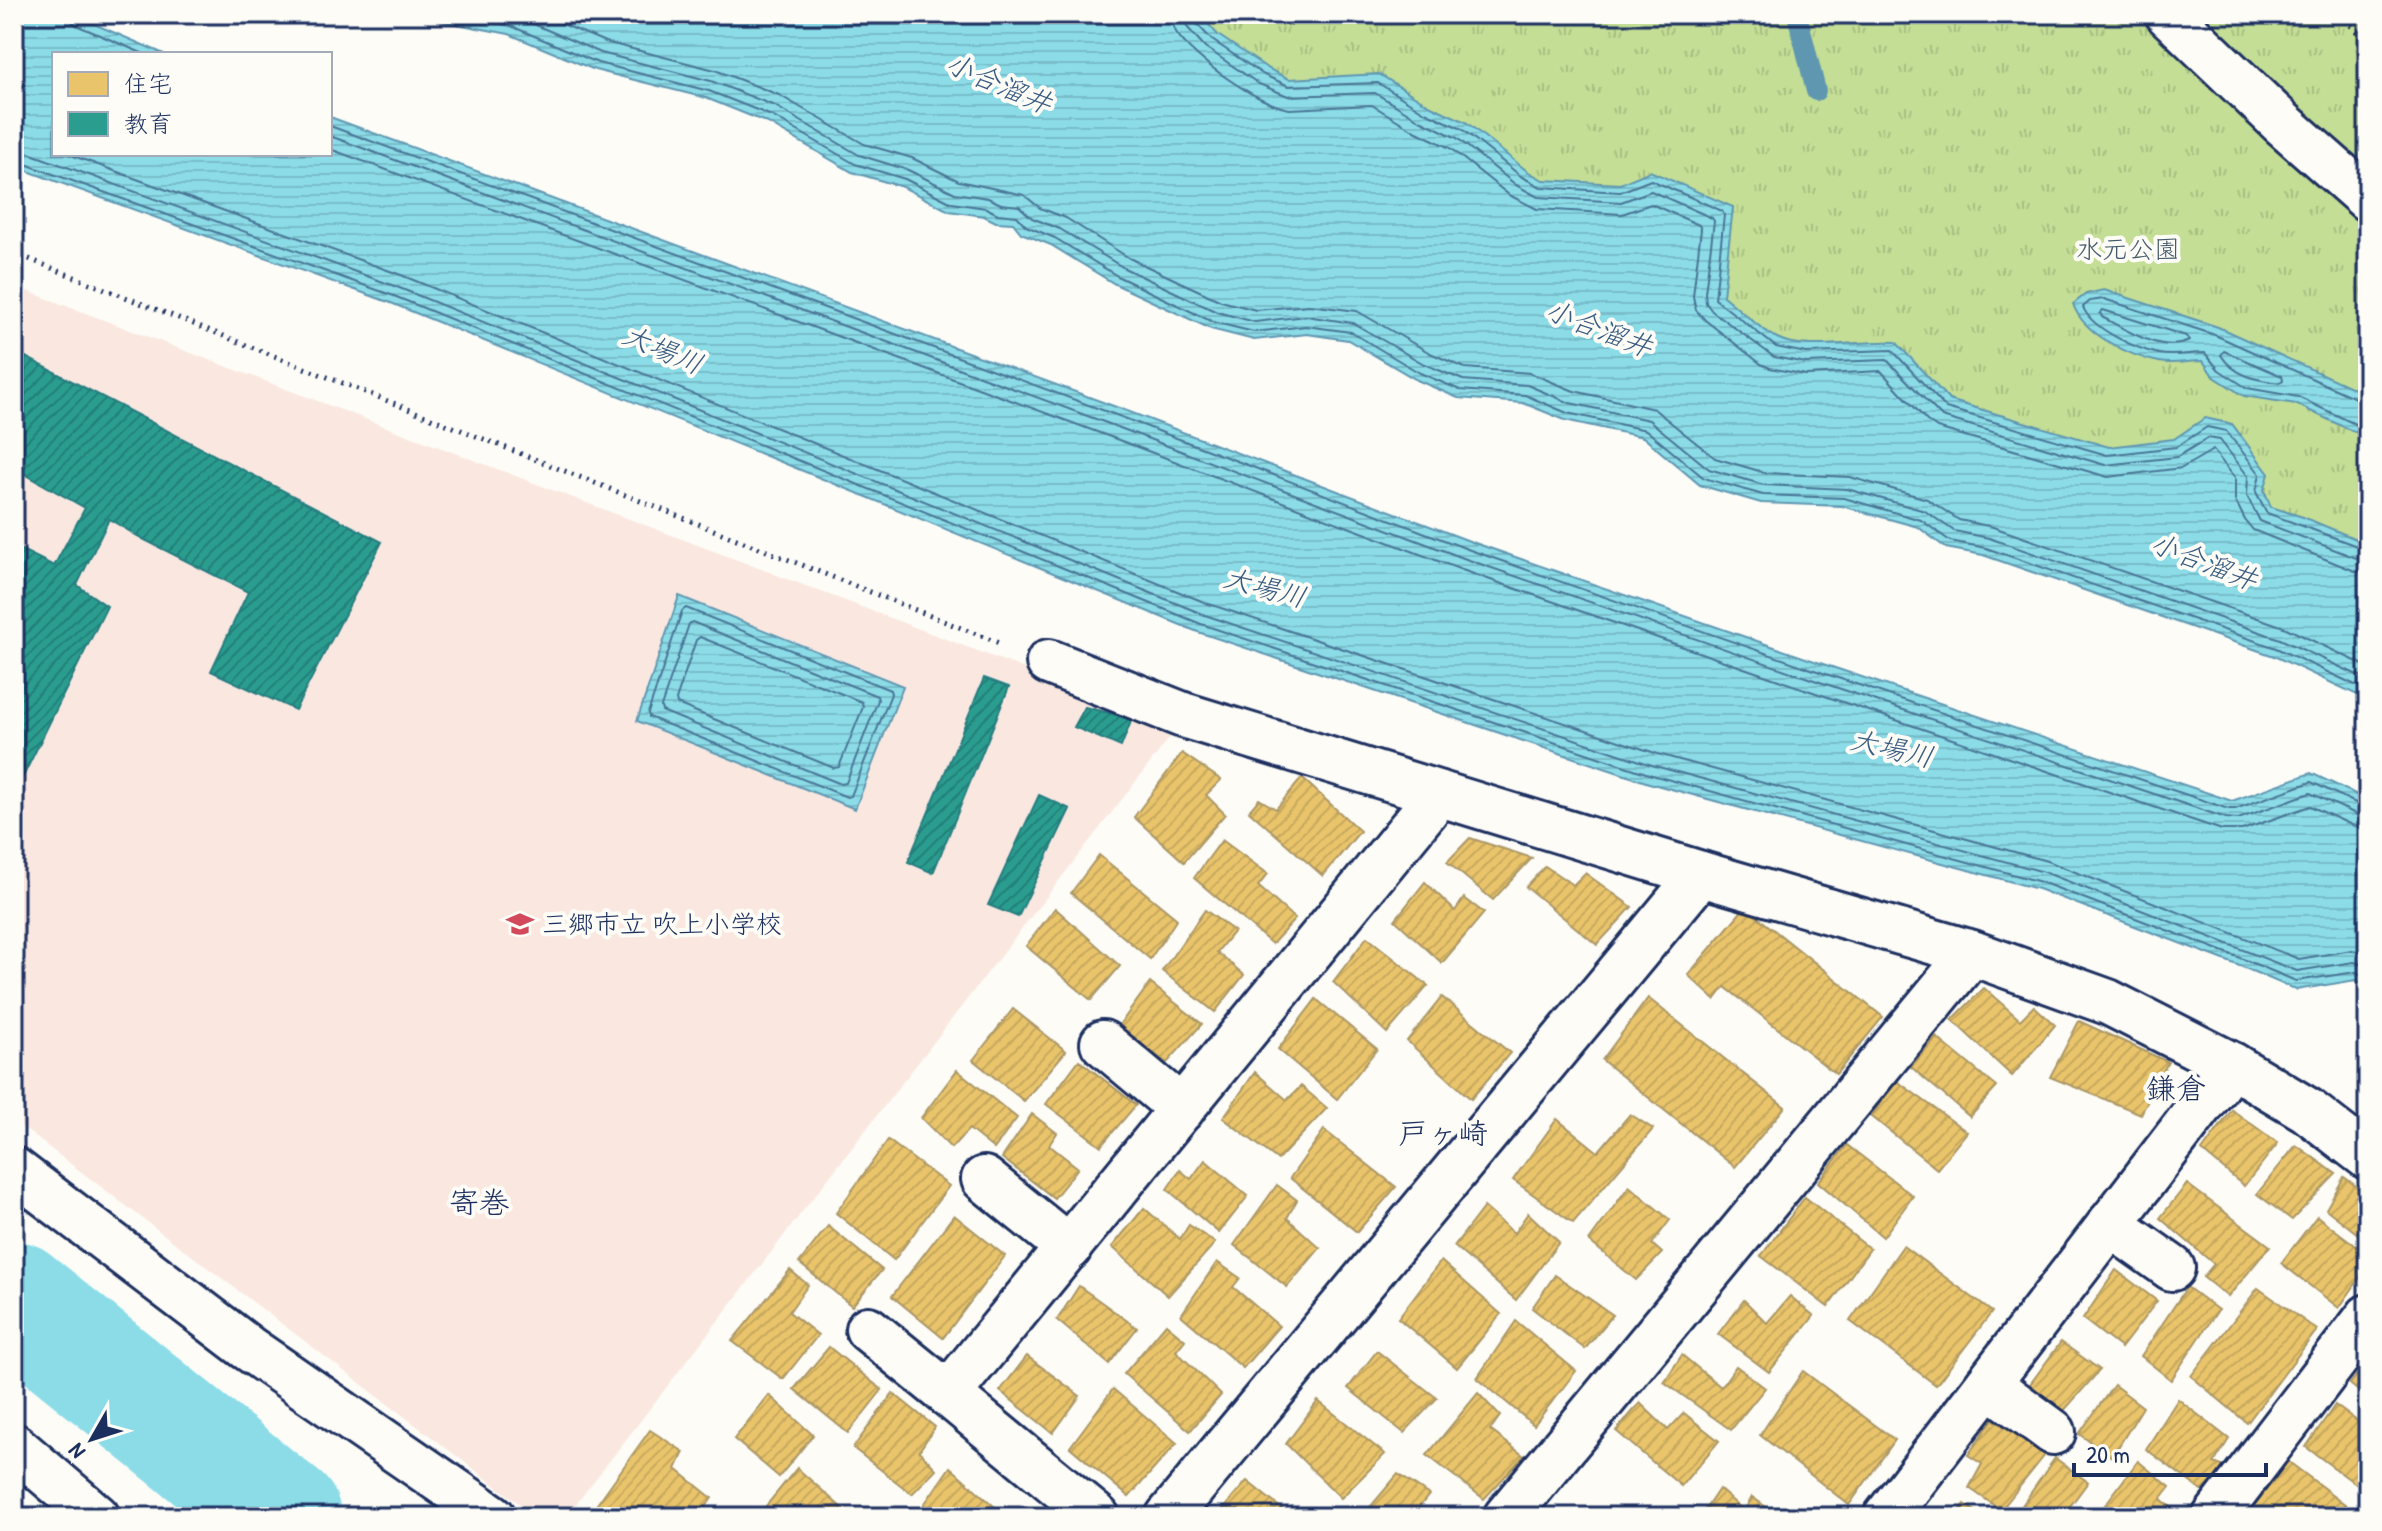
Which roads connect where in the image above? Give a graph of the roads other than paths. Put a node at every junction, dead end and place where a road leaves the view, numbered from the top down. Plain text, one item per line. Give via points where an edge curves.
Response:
1 (2168, 14) edge
2 (2368, 199) edge
3 (1049, 662) road end
4 (1439, 794) junction
5 (1701, 874) junction
6 (1972, 953) junction
7 (1103, 1043) dead end
8 (2232, 1065) junction
9 (1182, 1109) junction
10 (2368, 1157) edge
11 (14, 1170) edge
12 (984, 1179) dead end
13 (2110, 1224) junction
14 (1069, 1248) junction
15 (2172, 1268) dead end
16 (2368, 1317) edge
17 (868, 1329) dead end
18 (1988, 1384) junction
19 (948, 1394) junction
20 (2053, 1432) dead end
21 (14, 1446) edge
22 (97, 1517) edge
23 (493, 1517) edge
24 (1097, 1517) edge
25 (1168, 1517) edge
26 (1506, 1517) edge
27 (1886, 1517) edge
28 (2215, 1517) edge

1 - 2 street
3 - 4 street via 1183,715
4 - 5 street
4 - 9 street
5 - 6 street
5 - 25 street
6 - 8 street via 2108,1002
6 - 26 street
7 - 9 street
8 - 10 street via 2307,1110
8 - 13 street
9 - 14 street
11 - 23 street via 248,1348
12 - 14 street
13 - 15 street
13 - 18 street
14 - 19 street
16 - 28 street
17 - 19 street
18 - 20 street
18 - 27 street
19 - 24 street
21 - 22 street

